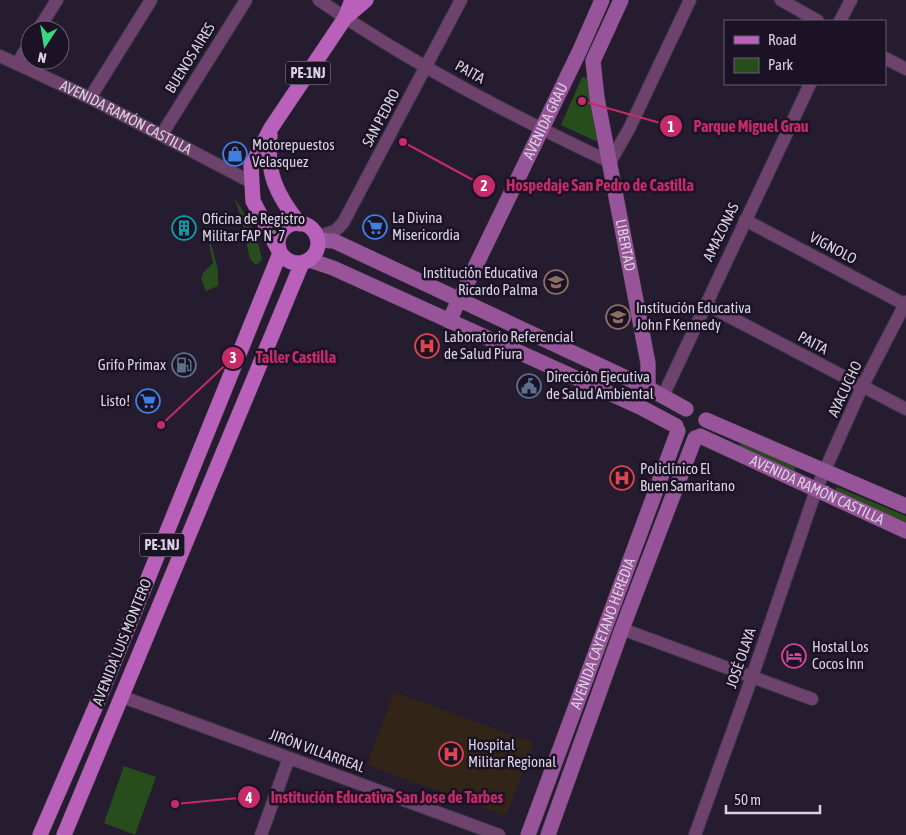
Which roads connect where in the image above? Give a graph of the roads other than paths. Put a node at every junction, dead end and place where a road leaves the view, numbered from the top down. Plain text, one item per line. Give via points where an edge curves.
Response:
1 (56, 0) edge
2 (151, 0) edge
3 (246, 0) edge
4 (319, 0) edge
5 (352, 0) edge
6 (366, 0) edge
7 (461, 0) edge
8 (602, 0) edge
9 (621, 0) edge
10 (690, 0) edge
11 (781, 0) edge
12 (851, 0) edge
13 (345, 18) junction
14 (44, 20) edge
15 (816, 20) edge
16 (841, 20) edge
17 (0, 56) edge
18 (20, 59) edge
19 (886, 59) edge
20 (17, 64) junction
21 (427, 67) junction
22 (906, 69) edge
23 (810, 85) edge
24 (90, 98) junction
25 (271, 128) junction
26 (540, 129) junction
27 (162, 134) junction
28 (610, 162) junction
29 (250, 182) junction
30 (745, 220) junction
31 (300, 224) junction
32 (317, 238) junction
33 (280, 252) junction
34 (305, 262) junction
35 (458, 300) junction
36 (705, 304) junction
37 (906, 304) edge
38 (254, 320) junction
39 (449, 321) junction
40 (275, 330) junction
41 (862, 387) junction
42 (648, 388) junction
43 (663, 396) junction
44 (220, 401) junction
45 (686, 409) junction
46 (906, 409) edge
47 (242, 410) junction
48 (706, 420) junction
49 (677, 428) junction
50 (698, 437) junction
51 (825, 472) junction
52 (816, 490) junction
53 (906, 506) edge
54 (906, 531) edge
55 (622, 629) junction
56 (752, 677) junction
57 (123, 697) junction
58 (812, 699) dead end
59 (289, 758) junction
60 (40, 835) edge
61 (64, 835) edge
62 (261, 835) edge
63 (499, 835) edge
64 (528, 835) edge
65 (548, 835) edge
66 (695, 835) edge

1 - 14 street
2 - 24 street
3 - 27 street, BUENOS AIRES
4 - 13 street, PAITA
5 - 13 main road, PE-1NJ
6 - 13 main road, PE-1NJ
7 - 21 street, SAN PEDRO
8 - 26 main road, AVENIDA GRAU
9 - 28 main road via 593,61
10 - 28 street
11 - 15 street
12 - 16 street
13 - 21 street, PAITA
13 - 25 main road, PE-1NJ
17 - 20 street, AVENIDA RAMÓN CASTILLA
18 - 20 street
19 - 22 street
20 - 24 street, AVENIDA RAMÓN CASTILLA
21 - 26 street, PAITA
21 - 32 street, SAN PEDRO via 343,223
23 - 30 street, AMAZONAS
24 - 27 street, AVENIDA RAMÓN CASTILLA
25 - 29 main road, PE-1NJ via 252,166
25 - 31 main road via 269,166 276,189
26 - 28 street, PAITA
26 - 35 main road, AVENIDA GRAU
27 - 29 street, AVENIDA RAMÓN CASTILLA
28 - 42 main road, LIBERTAD via 648,363
29 - 33 main road, PE-1NJ via 253,201
30 - 36 street, AMAZONAS
30 - 37 street, VIGNOLO
31 - 32 main road via 311,228
31 - 33 main road, PE-1NJ via 289,225 280,233
32 - 34 main road, PE-1NJ via 316,251
32 - 35 main road via 334,241
33 - 34 main road via 287,261
33 - 38 main road, AVENIDA LUIS MONTERO / PE-1NJ
34 - 39 main road via 334,268
34 - 40 main road, AVENIDA LUIS MONTERO / PE-1NJ
35 - 39 main road, AVENIDA GRAU
35 - 42 main road
36 - 41 street, PAITA
36 - 43 street, AMAZONAS
37 - 41 street, AYACUCHO
38 - 40 main road
38 - 44 main road, AVENIDA LUIS MONTERO / PE-1NJ
39 - 49 main road via 642,408
40 - 47 main road, AVENIDA LUIS MONTERO / PE-1NJ
41 - 46 street, PAITA
41 - 51 street, AYACUCHO
42 - 43 main road
43 - 45 main road
44 - 47 main road
44 - 60 main road, AVENIDA LUIS MONTERO / PE-1NJ
45 - 48 main road via 699,410
45 - 49 main road via 679,414
47 - 57 main road, AVENIDA LUIS MONTERO / PE-1NJ
48 - 50 main road via 705,429
48 - 51 main road, AVENIDA RAMÓN CASTILLA
49 - 50 main road via 687,438
49 - 64 main road, AVENIDA CAYETANO HEREDIA
50 - 52 main road, AVENIDA RAMÓN CASTILLA
50 - 55 main road, AVENIDA CAYETANO HEREDIA
51 - 52 street, AYACUCHO
51 - 53 main road, AVENIDA RAMÓN CASTILLA
52 - 54 main road, AVENIDA RAMÓN CASTILLA
52 - 56 street, JOSÉ OLAYA
55 - 56 street
55 - 65 main road, AVENIDA CAYETANO HEREDIA
56 - 58 street
56 - 66 street, JOSÉ OLAYA
57 - 59 street, JIRÓN VILLARREAL
57 - 61 main road, AVENIDA LUIS MONTERO / PE-1NJ
59 - 62 street
59 - 63 street, JIRÓN VILLARREAL

